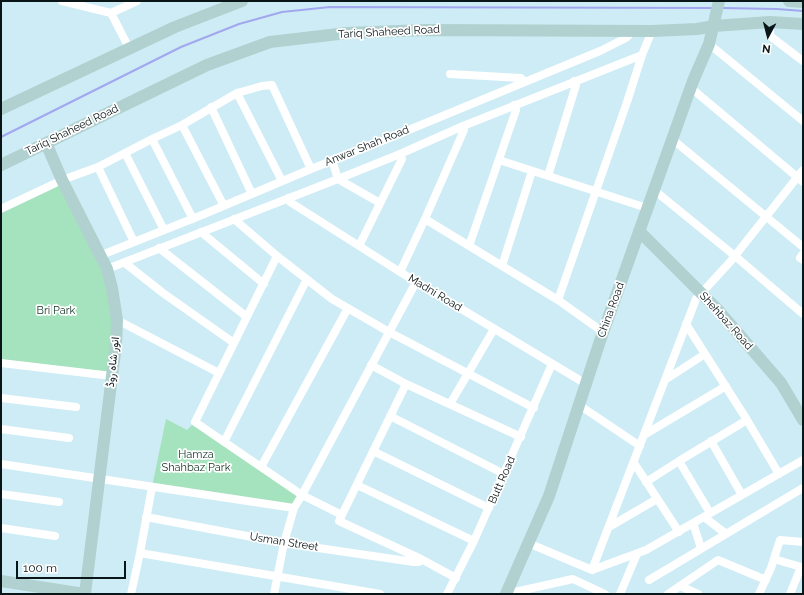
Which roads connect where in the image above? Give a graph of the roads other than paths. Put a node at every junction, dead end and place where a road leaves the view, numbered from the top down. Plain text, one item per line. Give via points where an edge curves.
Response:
1 (62, 1) edge
2 (137, 1) edge
3 (242, 1) edge
4 (788, 1) edge
5 (719, 2) edge
6 (803, 2) edge
7 (81, 3) edge
8 (111, 13) junction
9 (714, 22) junction
10 (770, 22) junction
11 (803, 24) edge
12 (630, 30) junction
13 (652, 31) junction
14 (708, 44) junction
15 (129, 48) junction
16 (642, 55) junction
17 (803, 61) edge
18 (450, 74) dead end
19 (574, 81) junction
20 (524, 82) junction
21 (691, 88) junction
22 (237, 93) junction
23 (514, 105) junction
24 (211, 108) junction
25 (1, 109) edge
26 (803, 121) edge
27 (182, 125) junction
28 (463, 126) junction
29 (152, 138) junction
30 (672, 139) junction
31 (46, 143) junction
32 (125, 153) junction
33 (400, 154) junction
34 (332, 160) junction
35 (499, 160) junction
36 (1, 165) edge
37 (98, 166) junction
38 (311, 168) junction
39 (803, 170) edge
40 (532, 171) junction
41 (548, 176) junction
42 (338, 179) junction
43 (800, 179) edge
44 (62, 180) junction
45 (282, 182) junction
46 (654, 190) junction
47 (596, 191) junction
48 (252, 194) junction
49 (288, 198) junction
50 (380, 202) junction
51 (224, 206) junction
52 (647, 208) junction
53 (1, 209) edge
54 (766, 216) junction
55 (193, 219) junction
56 (234, 219) junction
57 (425, 220) junction
58 (164, 230) junction
59 (639, 231) junction
60 (201, 232) junction
61 (134, 242) junction
62 (359, 246) junction
63 (469, 246) junction
64 (803, 247) edge
65 (159, 248) junction
66 (803, 254) edge
67 (99, 256) junction
68 (277, 256) junction
69 (735, 256) junction
70 (803, 260) edge
71 (125, 263) junction
72 (502, 266) junction
73 (107, 269) junction
74 (400, 272) junction
75 (307, 279) junction
76 (416, 282) junction
77 (264, 284) junction
78 (701, 294) junction
79 (558, 300) junction
80 (348, 308) junction
81 (803, 314) edge
82 (247, 318) junction
83 (117, 320) junction
84 (686, 324) junction
85 (494, 329) junction
86 (389, 332) junction
87 (603, 332) junction
88 (234, 343) junction
89 (705, 354) junction
90 (1, 363) edge
91 (552, 364) junction
92 (371, 366) junction
93 (219, 373) junction
94 (468, 374) junction
95 (112, 376) junction
96 (665, 380) junction
97 (406, 384) junction
98 (586, 384) junction
99 (726, 386) junction
100 (1, 398) edge
101 (450, 404) junction
102 (579, 405) junction
103 (76, 407) dead end
104 (534, 408) junction
105 (390, 416) junction
106 (747, 420) junction
107 (803, 420) edge
108 (1, 429) edge
109 (644, 435) junction
110 (521, 437) junction
111 (69, 438) dead end
112 (711, 441) junction
113 (224, 442) junction
114 (640, 446) junction
115 (374, 451) junction
116 (803, 460) edge
117 (679, 461) junction
118 (634, 463) junction
119 (1, 464) edge
120 (261, 467) junction
121 (504, 474) junction
122 (779, 474) junction
123 (100, 479) junction
124 (646, 482) junction
125 (357, 485) junction
126 (152, 487) junction
127 (803, 488) edge
128 (1, 494) edge
129 (302, 495) junction
130 (742, 495) junction
131 (657, 499) junction
132 (59, 502) dead end
133 (294, 508) junction
134 (489, 508) junction
135 (342, 515) junction
136 (707, 515) junction
137 (146, 517) junction
138 (693, 523) junction
139 (609, 527) junction
140 (1, 528) edge
141 (679, 532) junction
142 (725, 534) junction
143 (55, 536) dead end
144 (474, 541) junction
145 (803, 542) edge
146 (284, 543) junction
147 (528, 543) junction
148 (701, 548) junction
149 (140, 553) junction
150 (637, 554) junction
151 (421, 559) junction
152 (774, 559) junction
153 (592, 570) junction
154 (277, 578) junction
155 (456, 578) junction
156 (649, 580) dead end
157 (766, 580) junction
158 (1, 581) edge
159 (680, 586) junction
160 (85, 594) edge
161 (131, 594) edge
162 (276, 594) edge
163 (380, 594) edge
164 (447, 594) edge
165 (506, 594) edge
166 (605, 594) edge
167 (620, 594) edge
168 (668, 594) edge
169 (698, 594) edge
170 (759, 594) edge
171 (790, 594) edge

1 - 7 street
2 - 8 street
3 - 15 main road via 174,27
4 - 6 main road
5 - 9 main road, China Road
7 - 8 street
8 - 15 street
9 - 10 main road, Tariq Shaheed Road
9 - 13 main road, Tariq Shaheed Road via 697,29
9 - 14 main road, China Road
10 - 11 main road, Tariq Shaheed Road
10 - 17 street via 770,36
12 - 13 main road, Tariq Shaheed Road
12 - 20 street, Anwar Shah Road via 628,37 612,46
12 - 31 main road, Tariq Shaheed Road via 425,30 347,33 270,42 207,65
13 - 16 street
14 - 21 main road, China Road
14 - 26 street
15 - 25 main road
16 - 19 street, Anwar Shah Road
16 - 47 street
18 - 20 street via 521,78
19 - 23 street, Anwar Shah Road
19 - 41 street via 576,85
20 - 34 street, Anwar Shah Road
21 - 30 main road, China Road
21 - 43 street
22 - 24 street
22 - 38 street via 272,84
22 - 45 street
23 - 28 street, Anwar Shah Road
23 - 35 street via 516,110
24 - 27 street
24 - 48 street
27 - 29 street
27 - 51 street
28 - 33 street, Anwar Shah Road
28 - 57 street via 464,130
29 - 32 street
29 - 55 street
30 - 46 main road, China Road
30 - 54 street
31 - 36 main road, Tariq Shaheed Road
31 - 44 main road, انور شاہ روڈ
32 - 37 street
32 - 58 street
33 - 42 street, Anwar Shah Road
33 - 50 street via 402,159
34 - 38 street, Anwar Shah Road
34 - 42 street
35 - 40 street
35 - 63 street
37 - 44 street
37 - 61 street
38 - 45 street, Anwar Shah Road
39 - 43 street
40 - 41 street
40 - 72 street
41 - 47 street
42 - 49 street, Anwar Shah Road
42 - 50 street
43 - 54 street
44 - 53 street
44 - 67 main road, انور شاہ روڈ
45 - 48 street, Anwar Shah Road
46 - 52 main road, China Road
46 - 69 street
47 - 52 street
47 - 79 street
48 - 51 street, Anwar Shah Road
49 - 56 street, Anwar Shah Road
49 - 62 street, Madni Road via 290,202
50 - 62 street
51 - 55 street, Anwar Shah Road
52 - 59 main road, China Road
54 - 64 street
54 - 69 street
55 - 58 street, Anwar Shah Road
56 - 60 street, Anwar Shah Road
56 - 68 street
57 - 63 street
57 - 74 street
58 - 61 street, Anwar Shah Road
59 - 78 main road, Shehbaz Road
59 - 87 main road, China Road
60 - 65 street, Anwar Shah Road
60 - 77 street
61 - 67 street, Anwar Shah Road
62 - 74 street, Madni Road
63 - 72 street
65 - 71 street, Anwar Shah Road
65 - 82 street
66 - 70 street via 800,258
67 - 73 main road, انور شاہ روڈ
68 - 75 street
68 - 77 street
69 - 78 street
69 - 81 street
71 - 73 street, Anwar Shah Road
71 - 88 street via 162,293
72 - 79 street
73 - 83 main road, انور شاہ روڈ
74 - 76 street, Madni Road
75 - 80 street
75 - 113 street
76 - 85 street, Madni Road
76 - 86 street
77 - 82 street
78 - 84 street via 696,299
78 - 107 main road, Shehbaz Road via 781,383
79 - 87 street
80 - 86 street
80 - 120 street
82 - 88 street
83 - 93 street
83 - 95 main road, انور شاہ روڈ
84 - 89 street
84 - 96 street
85 - 91 street, Madni Road
85 - 94 street
86 - 92 street
86 - 94 street
87 - 98 main road, China Road
88 - 93 street
89 - 96 street
89 - 99 street
90 - 95 street
91 - 98 street, Madni Road
91 - 104 street, Butt Road
92 - 97 street
92 - 129 street
93 - 113 street via 195,422
94 - 101 street
94 - 104 street
95 - 123 main road, انور شاہ روڈ
96 - 109 street
97 - 101 street
97 - 105 street
98 - 102 main road, China Road
99 - 106 street
99 - 109 street
100 - 103 street
101 - 110 street
102 - 114 street
102 - 147 main road, China Road via 549,496
104 - 110 street, Butt Road
105 - 115 street
105 - 121 street
106 - 112 street
106 - 122 street
108 - 111 street
109 - 114 street
110 - 121 street, Butt Road
112 - 117 street
112 - 130 street
113 - 120 street
114 - 118 street
115 - 125 street
115 - 134 street
116 - 122 street
117 - 124 street
117 - 136 street
118 - 124 street
118 - 139 street
119 - 123 street
120 - 129 street
121 - 134 street, Butt Road
122 - 130 street
123 - 126 street
123 - 160 main road, انور شاہ روڈ
124 - 131 street
125 - 135 street
125 - 144 street
126 - 133 street
126 - 137 street
127 - 142 street
128 - 132 street
129 - 133 street
129 - 135 street
130 - 136 street
131 - 139 street
131 - 141 street
133 - 146 street
134 - 144 street, Butt Road
135 - 151 street via 339,521
136 - 138 street
136 - 142 street
137 - 146 street, Usman Street
137 - 149 street
138 - 141 street
138 - 148 street
139 - 153 street
140 - 143 street
141 - 150 street
142 - 148 street
144 - 155 street, Butt Road
145 - 152 street via 780,540
146 - 151 street, Usman Street via 414,562
146 - 154 street
147 - 153 street
147 - 165 main road, China Road
148 - 156 street
149 - 154 street
149 - 161 street
150 - 153 street
150 - 167 street
151 - 155 street
152 - 157 street
152 - 171 street via 801,567
154 - 162 street
154 - 163 street
155 - 164 street, Butt Road
157 - 159 street via 718,560
157 - 170 street
158 - 160 main road
159 - 168 street
159 - 169 street
165 - 166 street via 573,579

